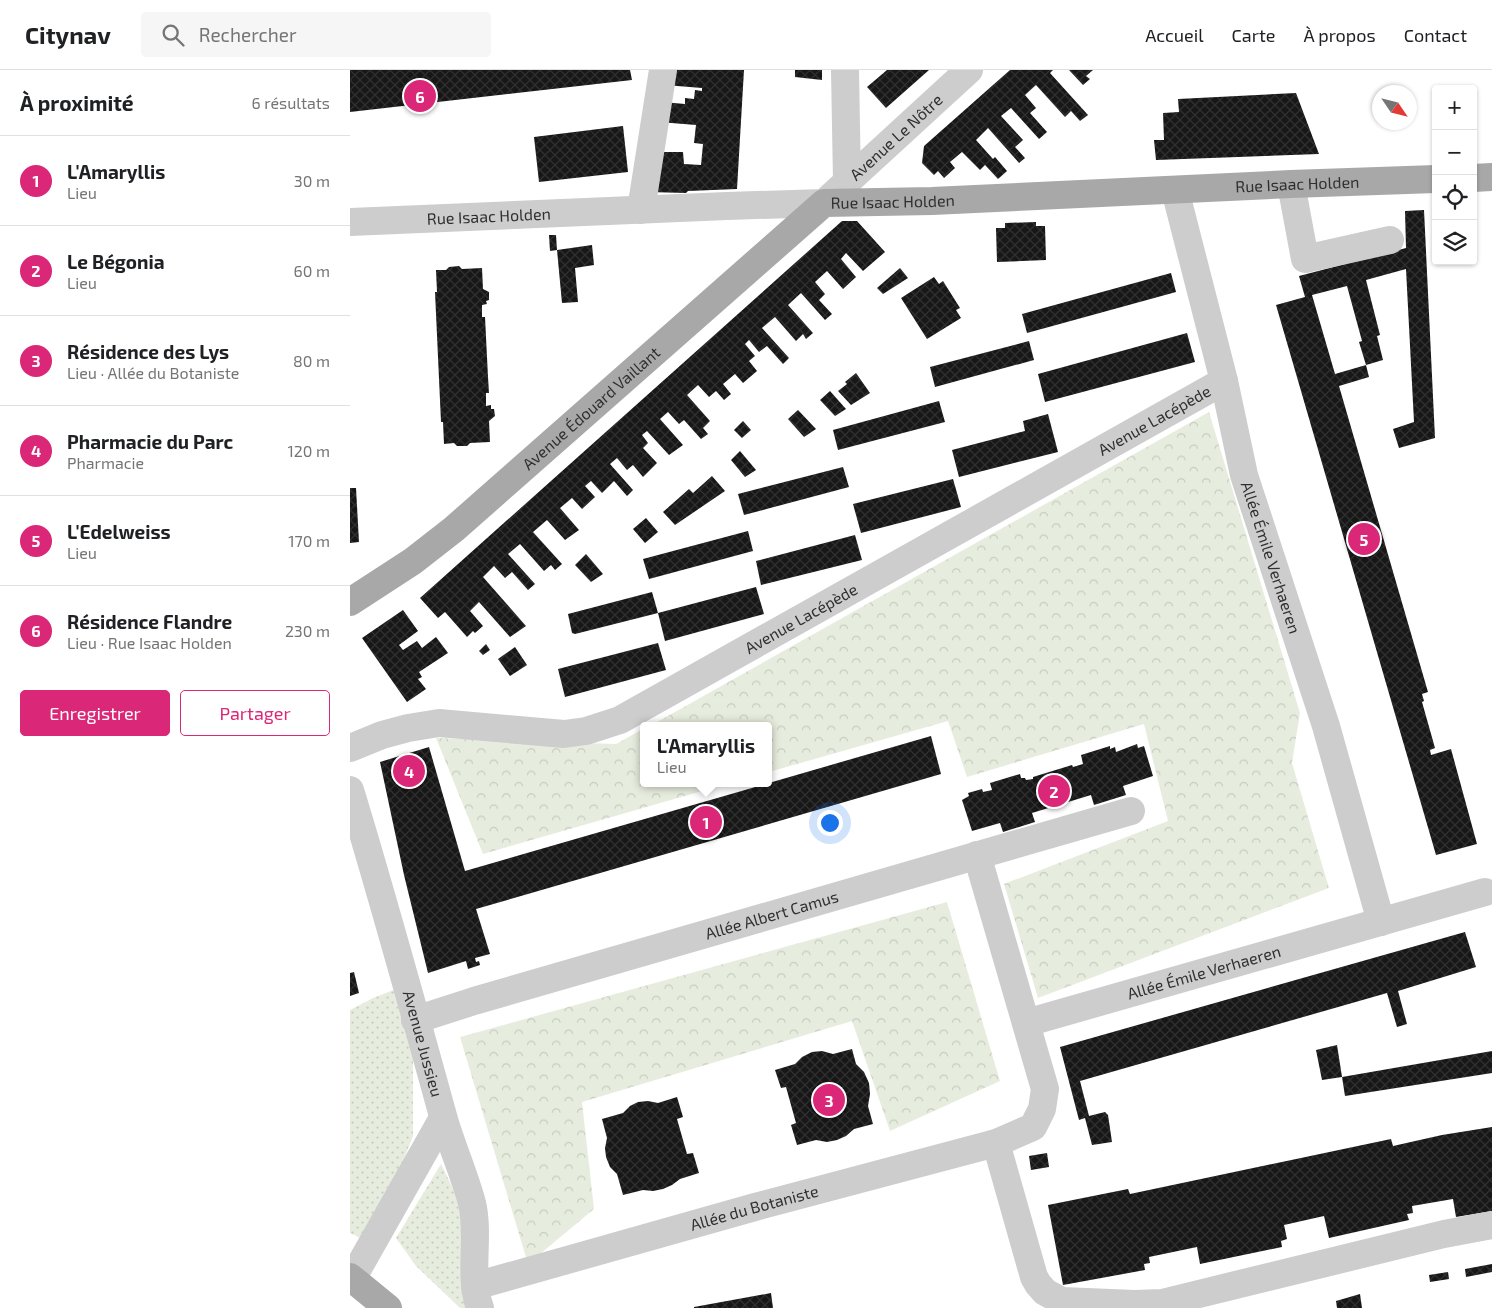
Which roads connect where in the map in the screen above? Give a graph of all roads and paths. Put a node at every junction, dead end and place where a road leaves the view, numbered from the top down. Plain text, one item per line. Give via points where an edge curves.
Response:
1 (663, 70) edge
2 (846, 70) edge
3 (969, 70) edge
4 (1492, 177) edge
5 (1477, 178) edge
6 (1432, 180) edge
7 (847, 182) junction
8 (1291, 184) junction
9 (1175, 190) junction
10 (824, 203) junction
11 (640, 210) junction
12 (350, 222) edge
13 (1390, 240) dead end
14 (1224, 381) junction
15 (350, 602) edge
16 (350, 748) edge
17 (350, 790) edge
18 (1131, 811) dead end
19 (977, 855) junction
20 (1484, 892) dead end
21 (1381, 922) junction
22 (415, 1020) junction
23 (1026, 1023) junction
24 (444, 1118) junction
25 (996, 1142) junction
26 (1492, 1225) edge
27 (351, 1278) edge
28 (478, 1297) edge
29 (388, 1308) edge

1 - 11 street
2 - 7 street
3 - 7 street, Avenue Le Nôtre
4 - 5 main road
6 - 8 main road, Rue Isaac Holden
7 - 10 street, Avenue Le Nôtre
8 - 9 main road, Rue Isaac Holden
8 - 13 street via 1305,259
9 - 10 main road, Rue Isaac Holden
9 - 14 street, Allée Émile Verhaeren
10 - 11 street, Rue Isaac Holden
10 - 15 main road, Avenue Édouard Vaillant via 454,529 413,561
11 - 12 street, Rue Isaac Holden
14 - 16 street, Avenue Lacépède via 620,720 586,732 564,734 439,723 400,730
14 - 21 street, Allée Émile Verhaeren via 1244,475 1326,726
17 - 22 street, Avenue Jussieu
18 - 19 street, Allée Albert Camus
19 - 22 street, Allée Albert Camus
19 - 23 street
20 - 21 street, Allée Émile Verhaeren
21 - 23 street, Allée Émile Verhaeren
22 - 24 street, Avenue Jussieu
23 - 25 street, Allée du Botaniste via 1044,1089 1042,1109 1033,1127
24 - 27 street, Avenue Jussieu
24 - 28 street via 472,1203
25 - 26 street via 1034,1276 1045,1292 1062,1301 1162,1303
25 - 28 street, Allée du Botaniste via 756,1207
27 - 29 main road

